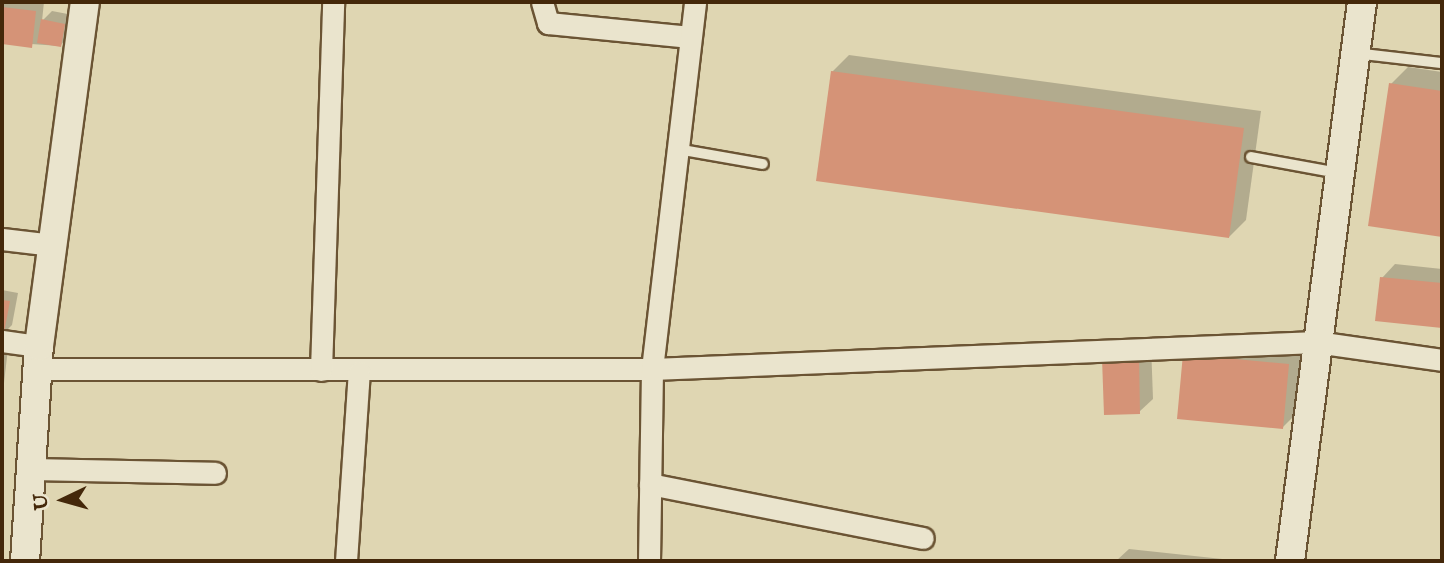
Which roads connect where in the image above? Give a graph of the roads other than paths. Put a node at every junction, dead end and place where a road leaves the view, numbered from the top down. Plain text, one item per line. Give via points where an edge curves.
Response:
1 (85, 2) edge
2 (333, 2) edge
3 (542, 2) edge
4 (695, 2) edge
5 (1362, 2) edge
6 (690, 37) junction
7 (1355, 53) junction
8 (1442, 63) edge
9 (677, 149) junction
10 (1251, 157) dead end
11 (763, 164) dead end
12 (1340, 173) junction
13 (2, 239) edge
14 (53, 245) junction
15 (2, 341) edge
16 (1317, 342) junction
17 (38, 358) junction
18 (1442, 360) edge
19 (652, 369) junction
20 (321, 370) junction
21 (359, 372) junction
22 (30, 469) junction
23 (215, 473) dead end
24 (650, 484) junction
25 (923, 538) dead end
26 (25, 561) edge
27 (346, 561) edge
28 (649, 561) edge
29 (1290, 561) edge

1 - 14 street
2 - 20 street
3 - 6 street via 548,23
4 - 6 street
5 - 7 street
6 - 9 street
7 - 8 lane
7 - 12 street
9 - 11 lane
9 - 19 street
10 - 12 lane
12 - 16 street
13 - 14 street
14 - 17 street
15 - 17 street
16 - 18 street
16 - 19 street
16 - 29 street
17 - 20 street
17 - 22 street
19 - 21 street
19 - 24 street
20 - 21 street
21 - 27 street
22 - 23 street
22 - 26 street
24 - 25 street
24 - 28 street

